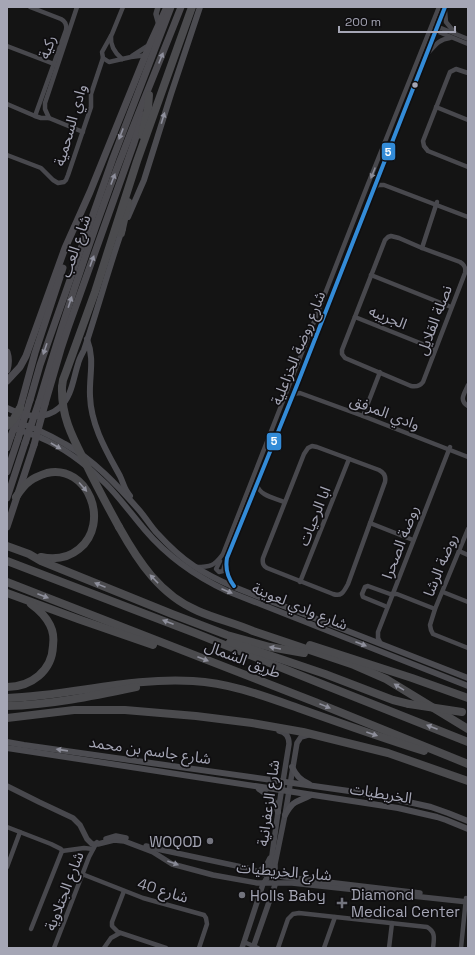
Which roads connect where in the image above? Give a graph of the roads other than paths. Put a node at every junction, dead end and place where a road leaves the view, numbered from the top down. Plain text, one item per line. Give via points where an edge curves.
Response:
1 (30, 7) edge
2 (77, 7) edge
3 (123, 7) edge
4 (158, 7) edge
5 (167, 7) edge
6 (171, 7) edge
7 (181, 7) edge
8 (192, 7) edge
9 (200, 7) edge
10 (439, 7) edge
11 (445, 7) edge
12 (158, 25) junction
13 (432, 26) junction
14 (437, 29) junction
15 (112, 34) junction
16 (454, 36) junction
17 (468, 39) edge
18 (64, 40) junction
19 (150, 44) junction
20 (468, 44) edge
21 (7, 46) edge
22 (147, 55) junction
23 (130, 57) junction
24 (103, 58) junction
25 (425, 58) junction
26 (122, 59) junction
27 (54, 64) junction
28 (468, 73) edge
29 (152, 81) junction
30 (149, 95) junction
31 (7, 104) edge
32 (436, 107) junction
33 (35, 116) junction
34 (49, 118) junction
35 (468, 120) edge
36 (82, 132) junction
37 (142, 147) junction
38 (7, 155) edge
39 (137, 161) junction
40 (468, 167) edge
41 (379, 176) junction
42 (375, 188) junction
43 (437, 203) junction
44 (468, 214) edge
45 (468, 217) edge
46 (121, 233) junction
47 (84, 242) junction
48 (65, 248) junction
49 (422, 248) junction
50 (371, 275) junction
51 (451, 307) junction
52 (355, 317) junction
53 (45, 322) junction
54 (87, 338) junction
55 (435, 349) junction
56 (7, 352) edge
57 (7, 370) edge
58 (380, 372) junction
59 (7, 381) edge
60 (297, 385) junction
61 (468, 385) edge
62 (293, 394) junction
63 (42, 403) junction
64 (468, 406) edge
65 (7, 408) edge
66 (20, 408) junction
67 (363, 415) junction
68 (7, 419) edge
69 (7, 426) edge
70 (18, 439) junction
71 (7, 448) edge
72 (448, 448) junction
73 (468, 456) edge
74 (349, 459) junction
75 (7, 472) edge
76 (257, 484) junction
77 (264, 494) junction
78 (16, 497) junction
79 (7, 498) edge
80 (252, 498) junction
81 (284, 502) junction
82 (139, 510) junction
83 (370, 523) junction
84 (7, 527) edge
85 (468, 529) edge
86 (412, 540) junction
87 (7, 546) edge
88 (459, 551) junction
89 (29, 554) junction
90 (223, 554) junction
91 (229, 555) junction
92 (468, 555) edge
93 (7, 561) edge
94 (196, 567) junction
95 (7, 582) edge
96 (300, 582) junction
97 (234, 586) junction
98 (443, 592) junction
99 (7, 593) edge
100 (391, 594) junction
101 (23, 599) junction
102 (468, 602) edge
103 (385, 606) junction
104 (435, 609) junction
105 (243, 627) junction
106 (204, 636) junction
107 (366, 639) junction
108 (382, 645) junction
109 (468, 648) edge
110 (185, 652) junction
111 (354, 665) junction
112 (468, 678) edge
113 (160, 681) junction
114 (468, 686) edge
115 (7, 687) edge
116 (7, 698) edge
117 (468, 698) edge
118 (7, 706) edge
119 (465, 713) edge
120 (7, 718) edge
121 (211, 718) junction
122 (468, 729) edge
123 (315, 735) junction
124 (7, 742) edge
125 (468, 742) edge
126 (7, 748) edge
127 (468, 764) edge
128 (292, 767) junction
129 (283, 782) junction
130 (468, 782) edge
131 (290, 783) junction
132 (7, 785) edge
133 (256, 787) junction
134 (322, 788) junction
135 (281, 791) junction
136 (288, 792) junction
137 (311, 795) junction
138 (278, 812) junction
139 (284, 815) junction
140 (468, 821) edge
141 (7, 827) edge
142 (468, 829) edge
143 (20, 832) junction
144 (95, 845) junction
145 (62, 851) junction
146 (161, 853) junction
147 (272, 854) junction
148 (7, 867) edge
149 (258, 872) junction
150 (82, 874) junction
151 (269, 875) junction
152 (275, 875) junction
153 (275, 883) junction
154 (263, 884) junction
155 (124, 891) junction
156 (467, 900) edge
157 (335, 917) junction
158 (392, 923) junction
159 (31, 929) dead end
160 (120, 933) junction
161 (243, 945) edge
162 (255, 947) edge
163 (54, 948) edge
164 (105, 948) edge
165 (166, 948) edge
166 (199, 948) edge
167 (278, 948) edge
168 (324, 948) edge
169 (389, 948) edge
170 (433, 948) edge
171 (461, 948) edge

1 - 18 street, ركية via 63,20 66,26
2 - 18 street
3 - 15 street, وادي السحمية
4 - 12 street
5 - 12 main road
6 -> 47 main road, شارع العب via 112,158
29 -> 7 main road, شارع العب
8 - 37 highway
46 -> 9 main road via 144,180
10 - 13 street, شارع روضة الخزاعلية
11 - 14 street, شارع روضة الخزاعلية
11 - 16 street via 446,22
12 - 19 main road
13 - 14 street
13 -> 90 street, شارع روضة الخزاعلية
14 - 16 street
14 - 25 street, شارع روضة الخزاعلية
15 - 24 street, وادي السحمية via 102,50
15 - 26 street via 114,50
16 - 17 street
16 - 20 street
16 - 25 street via 438,42
18 - 27 street, ركية
18 - 34 street via 45,103
19 - 22 main road
19 - 23 street
21 - 27 street
22 - 23 street
22 - 48 main road
23 - 26 street
24 - 26 street via 109,62
24 - 36 street, وادي السحمية
25 - 41 street, شارع روضة الخزاعلية
27 - 33 street, ركية
28 - 32 street via 456,69 450,72
29 - 30 main road
63 -> 29 main road, شارع العب via 58,338 101,212
30 - 39 highway
63 -> 30 main road
31 - 33 street
32 - 35 street
32 - 40 street via 423,141 424,146 430,152
33 - 34 street
34 - 36 street
36 - 38 street, وادي السحمية via 68,177 64,182 55,181 41,168
37 - 39 highway
37 - 46 highway
105 -> 39 highway, bridge via 196,611 166,591 139,562 79,451 63,407 63,380 108,254
41 - 42 street, شارع روضة الخزاعلية
41 - 43 street via 386,183
42 - 43 street via 384,185
42 - 60 street, شارع روضة الخزاعلية
43 - 44 street
43 - 45 street
43 - 49 street
46 - 54 main road
47 - 53 main road
47 -> 70 main road, شارع العب, bridge via 40,365
48 - 53 main road via 63,264
48 - 59 main road via 26,356
49 - 50 street, نصلة القلايل via 389,236
49 - 51 street, نصلة القلايل via 465,266 465,273
50 - 51 street
50 - 52 street, نصلة القلايل
51 - 55 street, نصلة القلايل
52 - 55 street, الجريبه
52 - 58 street, نصلة القلايل via 342,354 345,358
53 - 66 main road
54 - 65 main road via 69,394 60,407 48,414 37,416 23,415
54 - 82 main road via 92,358 90,396 94,422 125,488
55 - 58 street, نصلة القلايل via 423,382 419,386 411,386
56 - 57 main road
58 - 67 street
60 - 62 street, شارع روضة الخزاعلية
60 - 67 street, وادي المرفق via 302,392
61 - 64 street via 462,400
62 - 67 street, وادي المرفق via 300,393
62 - 76 street, شارع روضة الخزاعلية
63 - 70 main road, شارع العب, bridge
63 - 78 main road, bridge via 34,445
66 - 69 highway, bridge
66 - 70 main road, bridge
67 - 72 street, وادي المرفق
68 - 82 main road, شارع وادي لعوينة via 41,431 71,447 102,472
69 -> 114 main road, شارع وادي لعوينة via 59,447 105,482 158,545 204,580
70 - 71 main road
70 - 75 main road, شارع العب
70 - 79 main road, شارع العب
72 - 73 street, وادي المرفق
72 - 86 street, روضة الصحرا
74 - 81 street via 317,447 308,448
74 - 83 street via 379,470 385,476
74 - 96 street, ابا الرحيات
76 - 77 street
76 - 80 street, شارع روضة الخزاعلية
77 - 80 street
77 - 81 street
78 - 84 main road
78 -> 89 highway via 35,478 56,472 69,475 80,482 87,490 94,506 92,530 77,550 53,559
80 - 91 street, شارع روضة الخزاعلية
81 - 96 street via 262,563 264,567
82 - 94 main road, شارع وادي لعوينة via 157,533
83 - 86 street
83 - 96 street via 342,594 333,594
85 - 88 street, روضة الرشا
86 - 100 street, روضة الصحرا
87 - 89 highway
88 - 92 street
88 - 98 street, روضة الرشا
111 -> 89 highway via 227,635
90 - 91 street via 216,568 219,572 223,571
90 - 94 street, شارع روضة الخزاعلية via 212,565
91 - 97 street, شارع روضة الخزاعلية via 226,570
106 -> 93 highway, طريق الشمال
94 - 97 main road, شارع وادي لعوينة
95 -> 110 highway, طريق الشمال
97 - 107 main road, شارع وادي لعوينة
98 - 102 street
98 - 104 street, روضة الرشا
99 - 101 highway
100 - 103 street, روضة الصحرا
100 - 103 street, روضة الرشا via 365,587 363,597
100 - 104 street, روضة الرشا
100 - 108 street, روضة الصحرا via 378,632
101 - 110 highway via 156,646
101 - 115 highway via 33,605 50,625 52,652 45,669 37,678 26,684
103 - 107 street, روضة الصحرا via 376,631
104 - 109 street, روضة الرشا via 430,625 432,633
105 - 111 highway
105 - 117 highway via 334,652
106 - 119 highway, bridge via 261,652 393,700
125 -> 106 highway, طريق الشمال
107 - 108 main road, شارع وادي لعوينة
108 - 112 main road, شارع وادي لعوينة
110 -> 127 highway, طريق الشمال
122 -> 111 highway via 386,679
113 - 116 highway via 131,682
113 - 118 highway via 62,701
113 -> 127 highway via 196,681 242,689 395,742
120 - 121 highway via 74,710 148,711
121 - 123 highway
121 - 129 street, شارع الزعفرانية via 286,734 289,744
123 - 128 street, شارع الزعفرانية via 305,735 298,740
123 - 130 highway via 388,753
129 -> 124 main road, شارع جاسم بن محمد
126 - 133 main road, شارع جاسم بن محمد
128 - 131 street, شارع الزعفرانية
128 - 134 main road via 302,780
129 - 131 main road, شارع جاسم بن محمد
129 - 135 street, شارع الزعفرانية
131 - 134 main road, الخريطيات
131 - 136 street, شارع الزعفرانية
132 - 144 street via 15,786 76,816
133 - 135 main road, شارع جاسم بن محمد
133 - 138 main road via 269,795
134 - 140 main road, الخريطيات via 418,804
135 - 136 main road, شارع جاسم بن محمد
135 - 138 street, شارع الزعفرانية
136 - 137 main road, الخريطيات
136 - 139 street, شارع الزعفرانية
137 - 139 main road via 294,803
137 - 142 main road, الخريطيات via 411,810 442,818
138 - 147 street, شارع الزعفرانية
139 - 152 street, شارع الزعفرانية
141 - 143 street
143 - 145 street
143 - 148 street
144 - 145 street
144 - 146 street, شارع الخريطيات via 110,837 119,836
144 - 150 street, شارع الجتلاوية
145 - 159 street
146 - 149 street, شارع الخريطيات
146 -> 154 street, شارع الخريطيات via 167,862 179,866 225,878
147 - 149 street via 266,866
147 - 151 street, شارع الزعفرانية
149 - 151 street, شارع الخريطيات
150 - 155 street, شارع 40
150 - 163 street, شارع الجتلاوية
151 - 152 street, شارع الخريطيات
151 - 154 street, شارع الزعفرانية
152 - 153 street, شارع الزعفرانية
152 - 156 street, شارع الخريطيات
153 - 154 street, شارع الخريطيات
153 - 156 street, شارع الخريطيات
153 - 162 street, شارع الزعفرانية
154 - 161 street, شارع الزعفرانية
155 - 160 street via 112,922 114,929
155 - 166 street, شارع 40 via 204,915 207,924
156 - 171 street
157 - 158 street
157 - 167 street via 293,914 288,918
157 - 168 street
158 - 169 street
158 - 170 street via 429,928 434,935
160 - 164 street via 111,938
160 - 165 street
161 - 162 street

